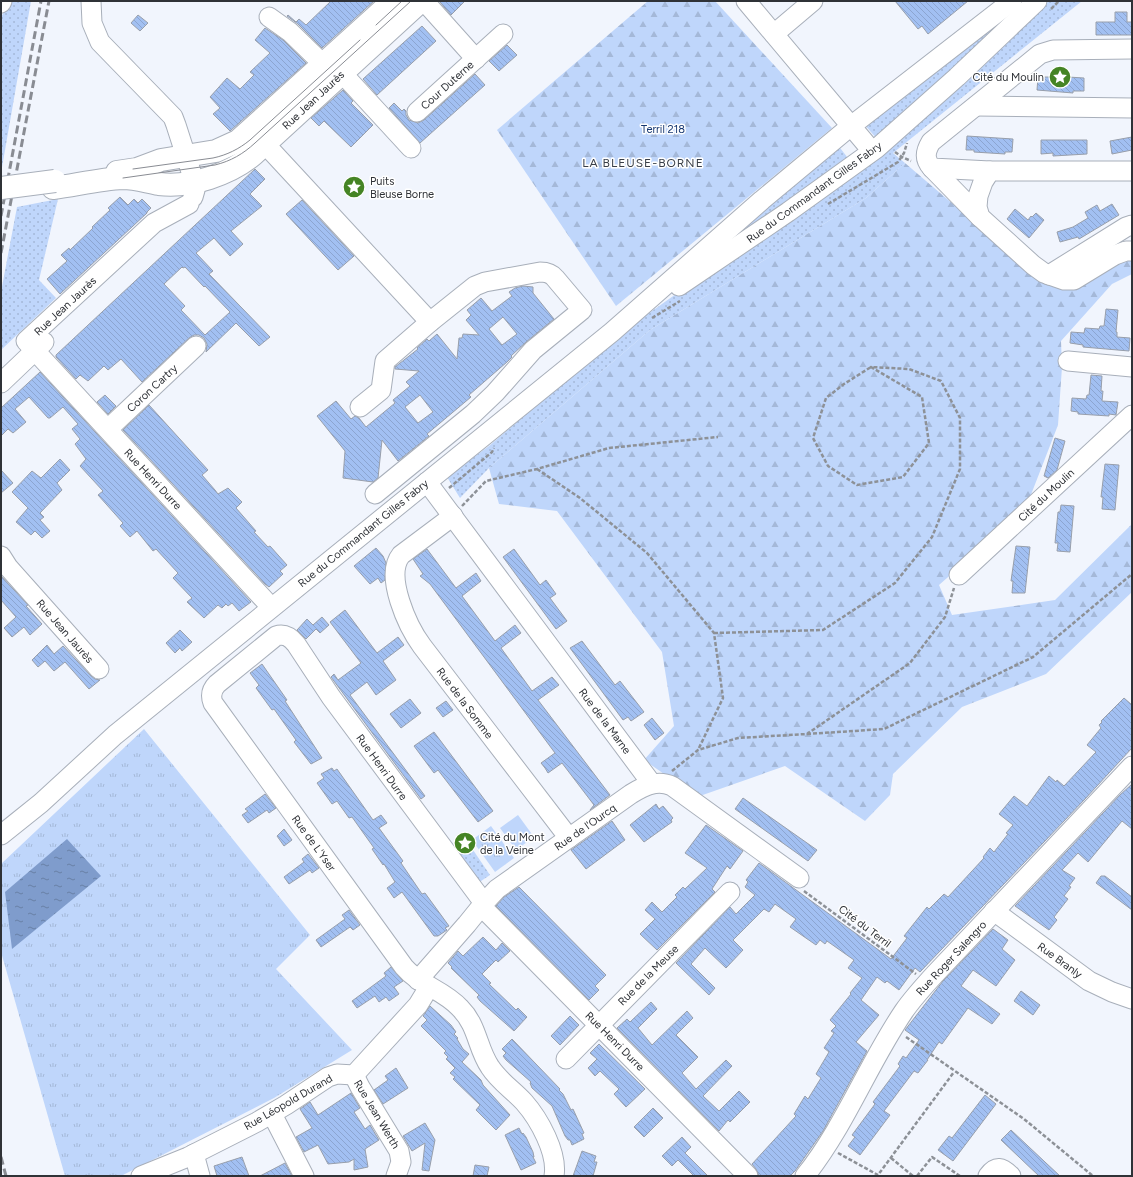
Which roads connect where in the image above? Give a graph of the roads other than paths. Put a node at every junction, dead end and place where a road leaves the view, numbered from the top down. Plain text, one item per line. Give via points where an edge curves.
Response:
1 (91, 1) edge
2 (393, 1) edge
3 (422, 1) edge
4 (746, 1) edge
5 (813, 1) edge
6 (1012, 1) edge
7 (1042, 6) edge
8 (269, 17) dead end
9 (503, 34) dead end
10 (774, 34) junction
11 (1132, 49) edge
12 (476, 59) junction
13 (333, 69) junction
14 (976, 106) junction
15 (1132, 108) edge
16 (417, 112) dead end
17 (851, 126) junction
18 (265, 144) junction
19 (410, 148) dead end
20 (872, 151) junction
21 (186, 156) junction
22 (932, 168) junction
23 (990, 171) junction
24 (1132, 171) edge
25 (128, 174) junction
26 (194, 181) junction
27 (54, 185) junction
28 (1, 188) edge
29 (1, 196) edge
30 (980, 217) junction
31 (1132, 225) edge
32 (1132, 251) edge
33 (1049, 275) junction
34 (430, 322) junction
35 (612, 332) junction
36 (196, 346) dead end
37 (35, 351) junction
38 (1068, 361) dead end
39 (1132, 368) edge
40 (1, 383) edge
41 (360, 407) dead end
42 (1132, 415) edge
43 (108, 430) junction
44 (433, 489) junction
45 (374, 494) dead end
46 (453, 516) junction
47 (1, 556) edge
48 (959, 575) road end
49 (271, 607) junction
50 (99, 669) dead end
51 (213, 702) joint
52 (115, 735) junction
53 (1132, 766) edge
54 (656, 783) junction
55 (1, 821) edge
56 (1, 835) edge
57 (569, 838) junction
58 (799, 878) road end
59 (730, 892) dead end
60 (482, 904) junction
61 (994, 911) junction
62 (423, 983) junction
63 (1132, 999) edge
64 (599, 1025) junction
65 (566, 1059) dead end
66 (354, 1074) junction
67 (272, 1114) junction
68 (194, 1154) junction
69 (1009, 1174) edge
70 (141, 1176) edge
71 (200, 1176) edge
72 (304, 1176) edge
73 (396, 1176) edge
74 (554, 1176) edge
75 (748, 1176) edge
76 (805, 1176) edge
77 (988, 1176) edge

1 - 21 street via 92,23 100,42 171,115
2 - 13 main road, Rue Jean Jaurès
3 - 12 street, Cour Duterne
3 - 13 main road, Rue Jean Jaurès
4 - 10 street
5 - 10 street
6 - 17 street, Rue du Commandant Gilles Fabry
7 - 20 street, Rue du Commandant Gilles Fabry
8 - 13 street
9 - 12 street, Cour Duterne
10 - 17 street
11 - 14 street via 1044,52
12 - 16 street, Cour Duterne
13 - 18 main road, Rue Jean Jaurès
13 - 19 street
13 - 21 main road, Rue Jean Jaurès via 238,142 216,151
14 - 15 street
14 - 22 street via 931,142 926,157
17 - 20 street
17 - 35 street, Rue du Commandant Gilles Fabry via 762,200
18 - 26 main road, Rue Jean Jaurès via 240,165 218,175
18 - 34 street
20 - 35 street, Rue du Commandant Gilles Fabry via 788,212
21 - 25 main road, Rue Jean Jaurès via 158,160
21 - 26 street, Rue Jean Jaurès
22 - 23 street
22 - 30 street
23 - 24 street
23 - 30 street via 978,196 977,207
25 - 26 main road, Rue Jean Jaurès via 165,184
25 - 27 main road
26 - 37 street, Rue Jean Jaurès via 194,196 189,204
27 - 28 main road, bridge
27 - 29 main road
30 - 33 street via 1038,270
31 - 33 street
32 - 33 street via 1115,255 1074,280
34 - 41 street via 385,361 381,390
34 - 45 street via 475,286 540,272 552,275 582,310 533,350 473,414
35 - 44 street, Rue du Commandant Gilles Fabry
36 - 43 street, Coron Cartry
37 - 40 street, Rue Jean Jaurès
37 - 43 street, Rue Henri Durre
38 - 39 street
42 - 48 street, Cité du Moulin
43 - 49 street, Rue Henri Durre
44 - 46 street, Rue de la Marne
44 - 49 street, Rue du Commandant Gilles Fabry
46 - 54 street, Rue de la Marne
46 - 57 street, Rue de la Somme via 401,555 395,565 397,591 404,614 415,635
47 - 50 street, Rue Jean Jaurès
49 - 52 street, Rue du Commandant Gilles Fabry
51 - 60 street, Rue Henri Durre via 212,693 217,684 269,641 279,635 287,636 296,644 331,697
51 - 62 street, Rue de L'Yser via 404,967
52 - 55 street, Rue du Commandant Gilles Fabry
52 - 56 street, Rue du Commandant Gilles Fabry via 41,803
53 - 61 street, Rue Roger Salengro
54 - 57 street, Rue de l'Ourcq via 630,794
54 - 58 street via 676,789
57 - 60 street, Rue de l'Ourcq via 502,885
59 - 64 street, Rue de la Meuse
60 - 62 street, Rue de l'Ourcq
60 - 64 street, Rue Henri Durre
61 - 63 street, Rue Branly via 1089,981
61 - 76 street, Rue Roger Salengro via 911,1001 827,1146
62 - 66 street via 418,1005
62 - 74 street, Rue de L'Yser via 449,998 464,1012 474,1027 489,1067 523,1101 536,1119 551,1149
64 - 65 street, Rue de la Meuse
64 - 75 street, Rue Henri Durre
66 - 67 street, Rue Léopold Durand via 328,1077
66 - 73 street, Rue Jean Werth via 399,1151 401,1162
67 - 68 street, Rue Léopold Durand
67 - 72 street
68 - 70 street, Rue Léopold Durand
68 - 71 street
69 - 77 street via 1001,1169 995,1169

